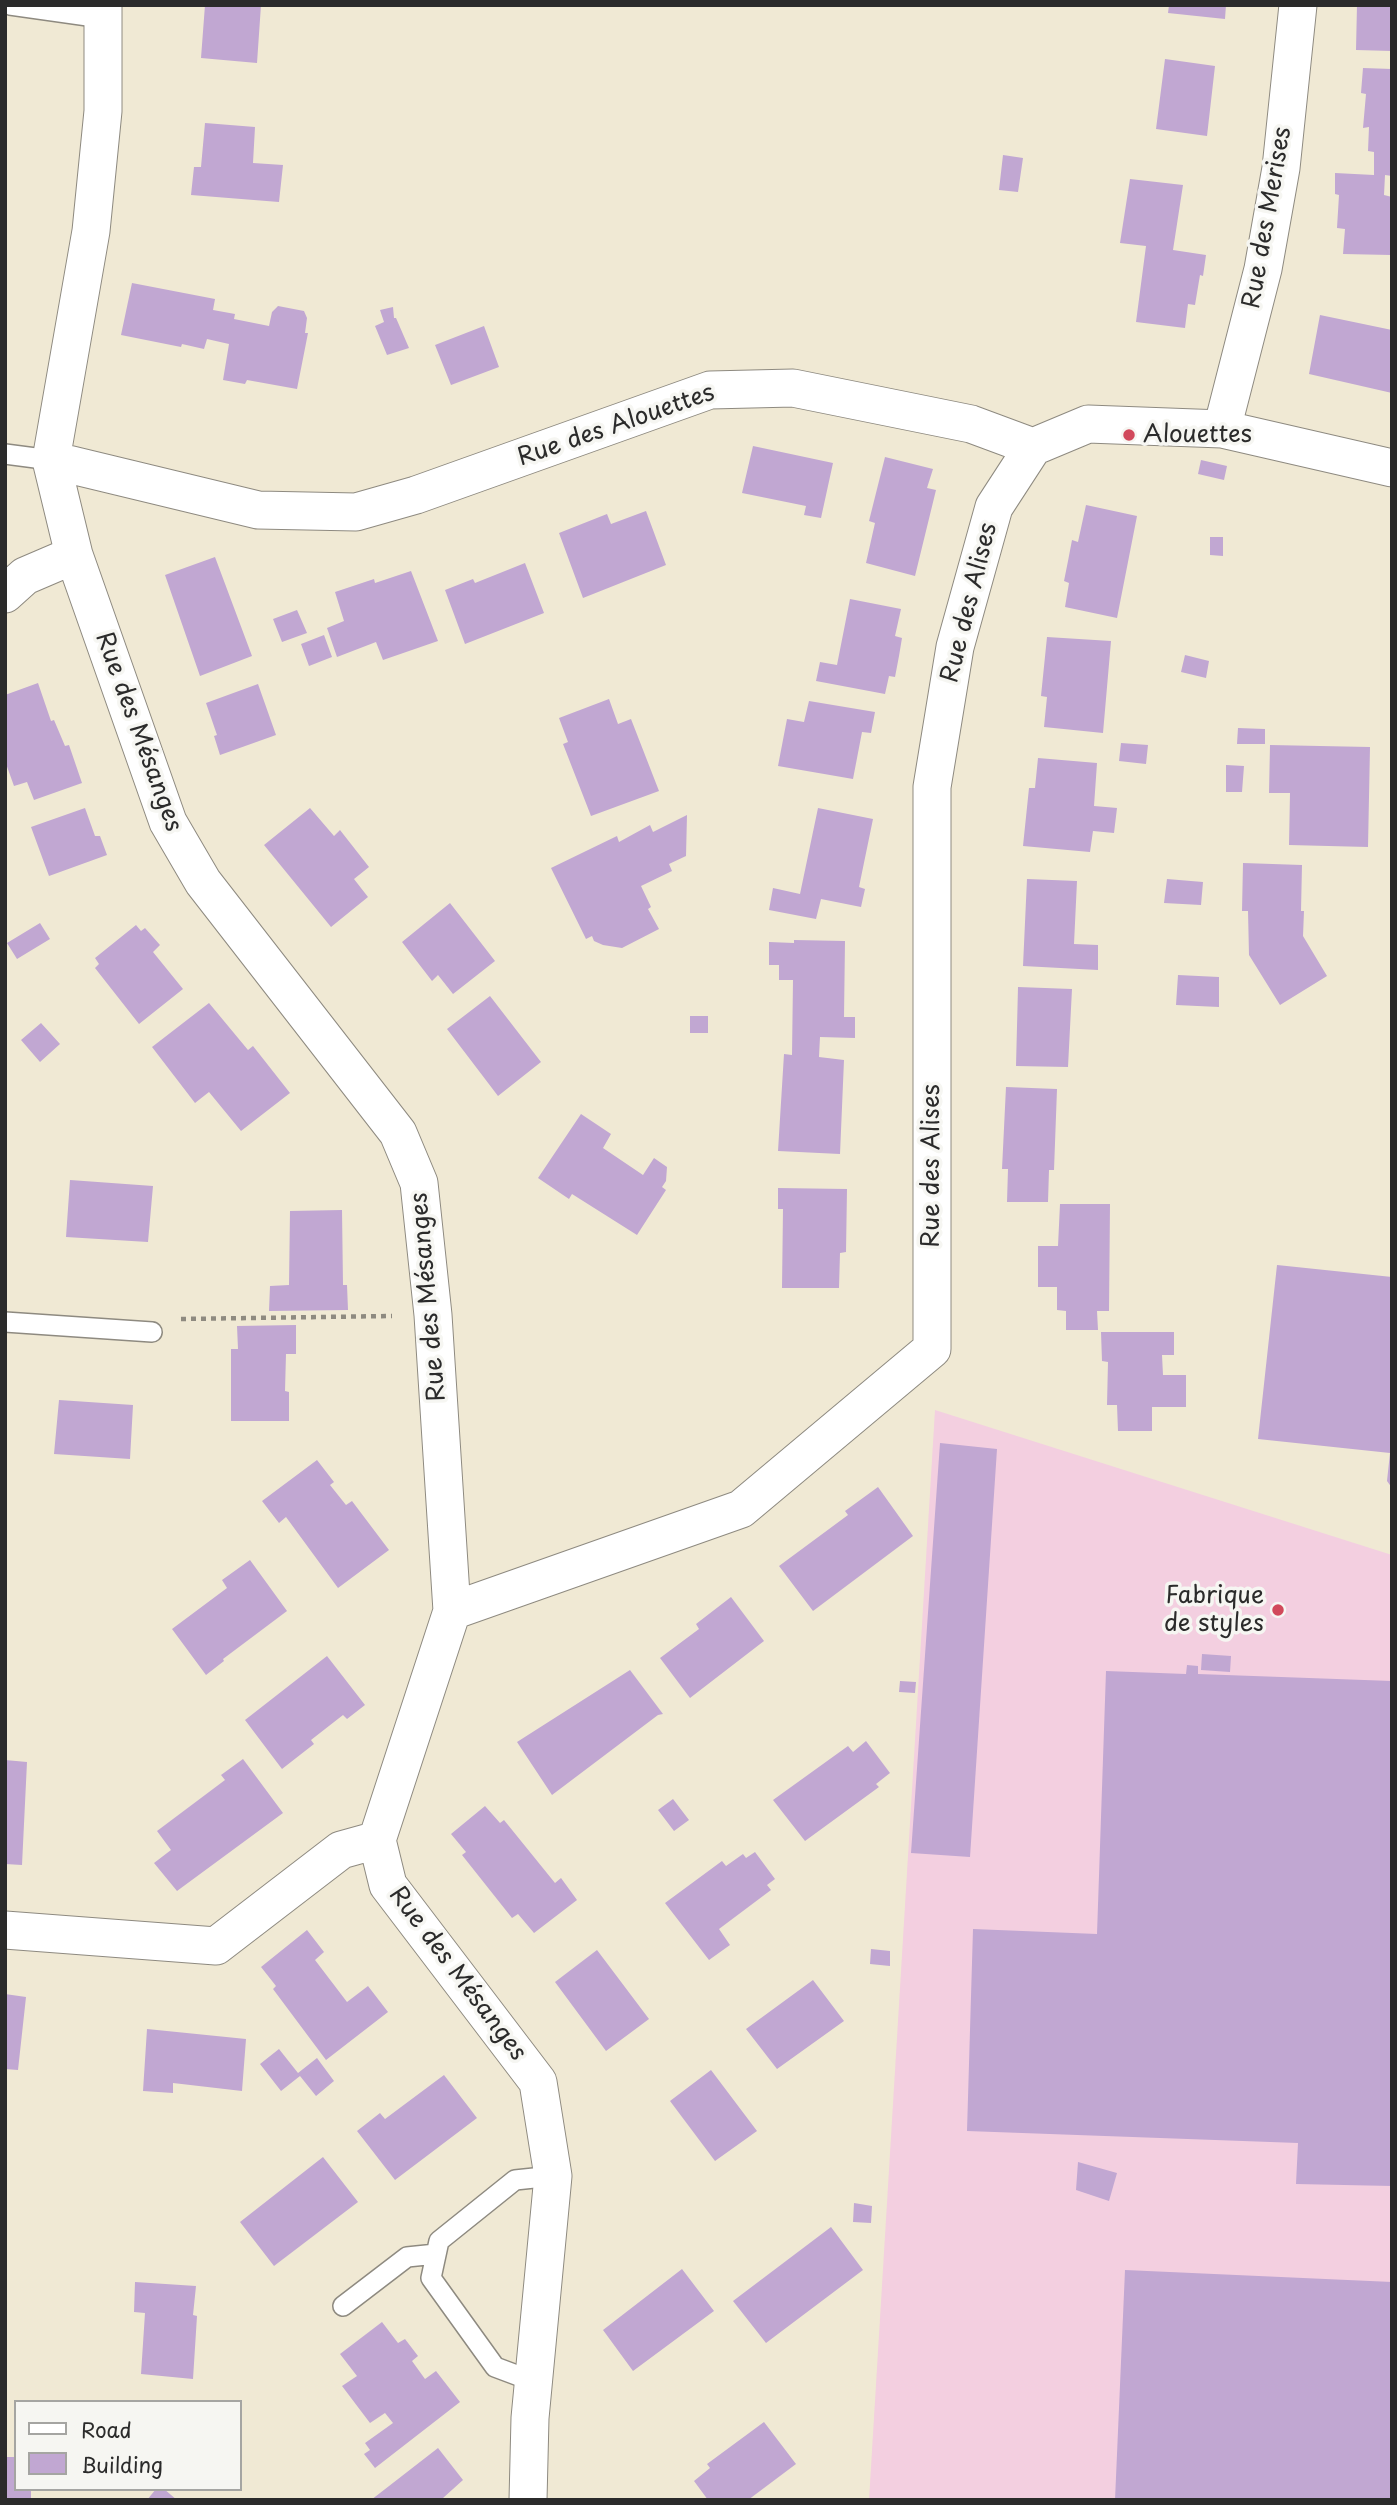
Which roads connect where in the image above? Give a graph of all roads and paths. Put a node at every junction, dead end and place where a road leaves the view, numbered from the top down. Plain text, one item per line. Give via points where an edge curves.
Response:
1 (10, 5) edge
2 (1298, 5) edge
3 (102, 12) edge
4 (1222, 429) junction
5 (1033, 447) junction
6 (5, 454) edge
7 (51, 460) junction
8 (1392, 468) edge
9 (74, 555) junction
10 (5, 594) edge
11 (433, 1315) junction
12 (5, 1322) edge
13 (152, 1332) joint
14 (452, 1611) junction
15 (377, 1840) junction
16 (5, 1930) edge
17 (553, 2176) junction
18 (436, 2253) junction
19 (343, 2306) dead end
20 (535, 2382) junction
21 (528, 2500) edge

1 - 3 lane
2 - 4 street, Rue des Merises via 1279,181 1263,269
3 - 7 street, Rue des Mésanges via 103,111 90,231
4 - 5 street via 1088,424
4 - 8 street
5 - 7 street, Rue des Alouettes via 971,424 793,388 710,390 356,512 258,510
5 - 14 street, Rue des Alises via 994,507 955,647 932,787 932,1349 741,1509
6 - 7 lane, Rue des Alouettes
7 - 9 street, Rue des Mésanges
9 - 10 street via 25,576
9 - 11 street, Rue des Mésanges via 168,822 203,882 398,1133 419,1183
11 - 13 path via 172,1319
11 - 14 street, Rue des Mésanges
12 - 13 lane
14 - 15 street, Rue des Mésanges
15 - 16 street via 341,1850 216,1946
15 - 17 street, Rue des Mésanges via 388,1885 538,2082
17 - 18 lane via 515,2180 439,2241
17 - 20 street, Rue des Mésanges
18 - 19 lane via 407,2257
18 - 20 lane via 431,2278 495,2367
20 - 21 street, Rue des Mésanges

